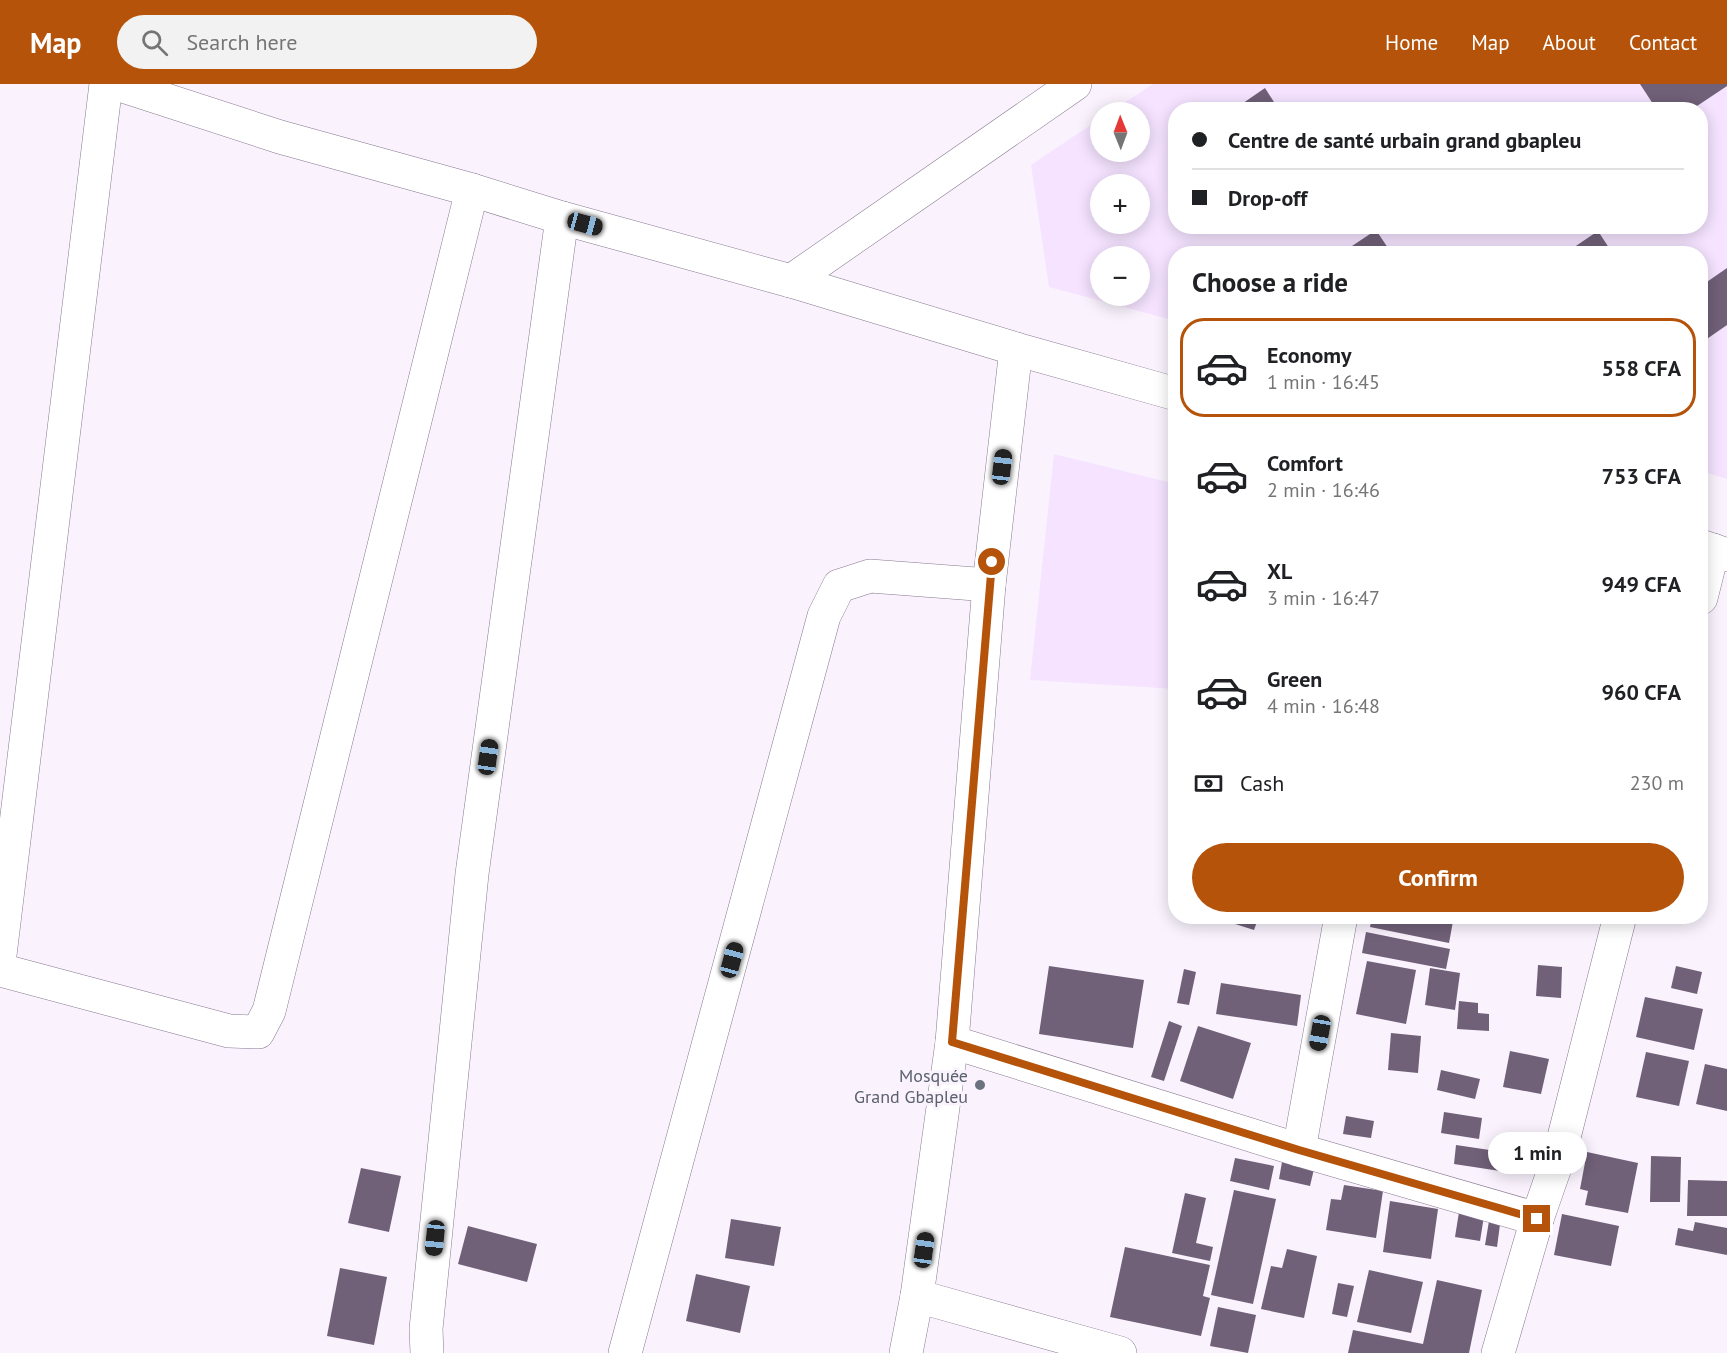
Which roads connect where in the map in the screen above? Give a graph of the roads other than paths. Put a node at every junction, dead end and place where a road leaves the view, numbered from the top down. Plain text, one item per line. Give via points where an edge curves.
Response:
1 (106, 84) edge
2 (117, 84) edge
3 (1076, 84) edge
4 (472, 190) junction
5 (562, 218) junction
6 (791, 281) junction
7 (1016, 349) junction
8 (1168, 392) edge
9 (1714, 550) edge
10 (1708, 572) edge
11 (989, 585) junction
12 (1340, 924) edge
13 (1618, 924) edge
14 (0, 955) edge
15 (0, 970) edge
16 (952, 1042) junction
17 (1299, 1150) junction
18 (1537, 1219) junction
19 (917, 1296) junction
20 (427, 1353) edge
21 (625, 1353) edge
22 (906, 1353) edge
23 (1120, 1353) edge
24 (1498, 1353) edge

1 - 14 street
2 - 4 street via 280,137
3 - 6 street
4 - 5 street
4 - 15 street via 269,1011 258,1032 229,1031
5 - 6 street
5 - 20 street via 472,874 426,1329
6 - 7 street
7 - 8 street
7 - 11 street
9 - 10 street
11 - 16 street
11 - 21 street via 870,576 838,586 824,616
12 - 17 street
13 - 18 street via 1560,1153
16 - 17 street
16 - 19 street
17 - 18 street
18 - 24 street
19 - 22 street
19 - 23 street

